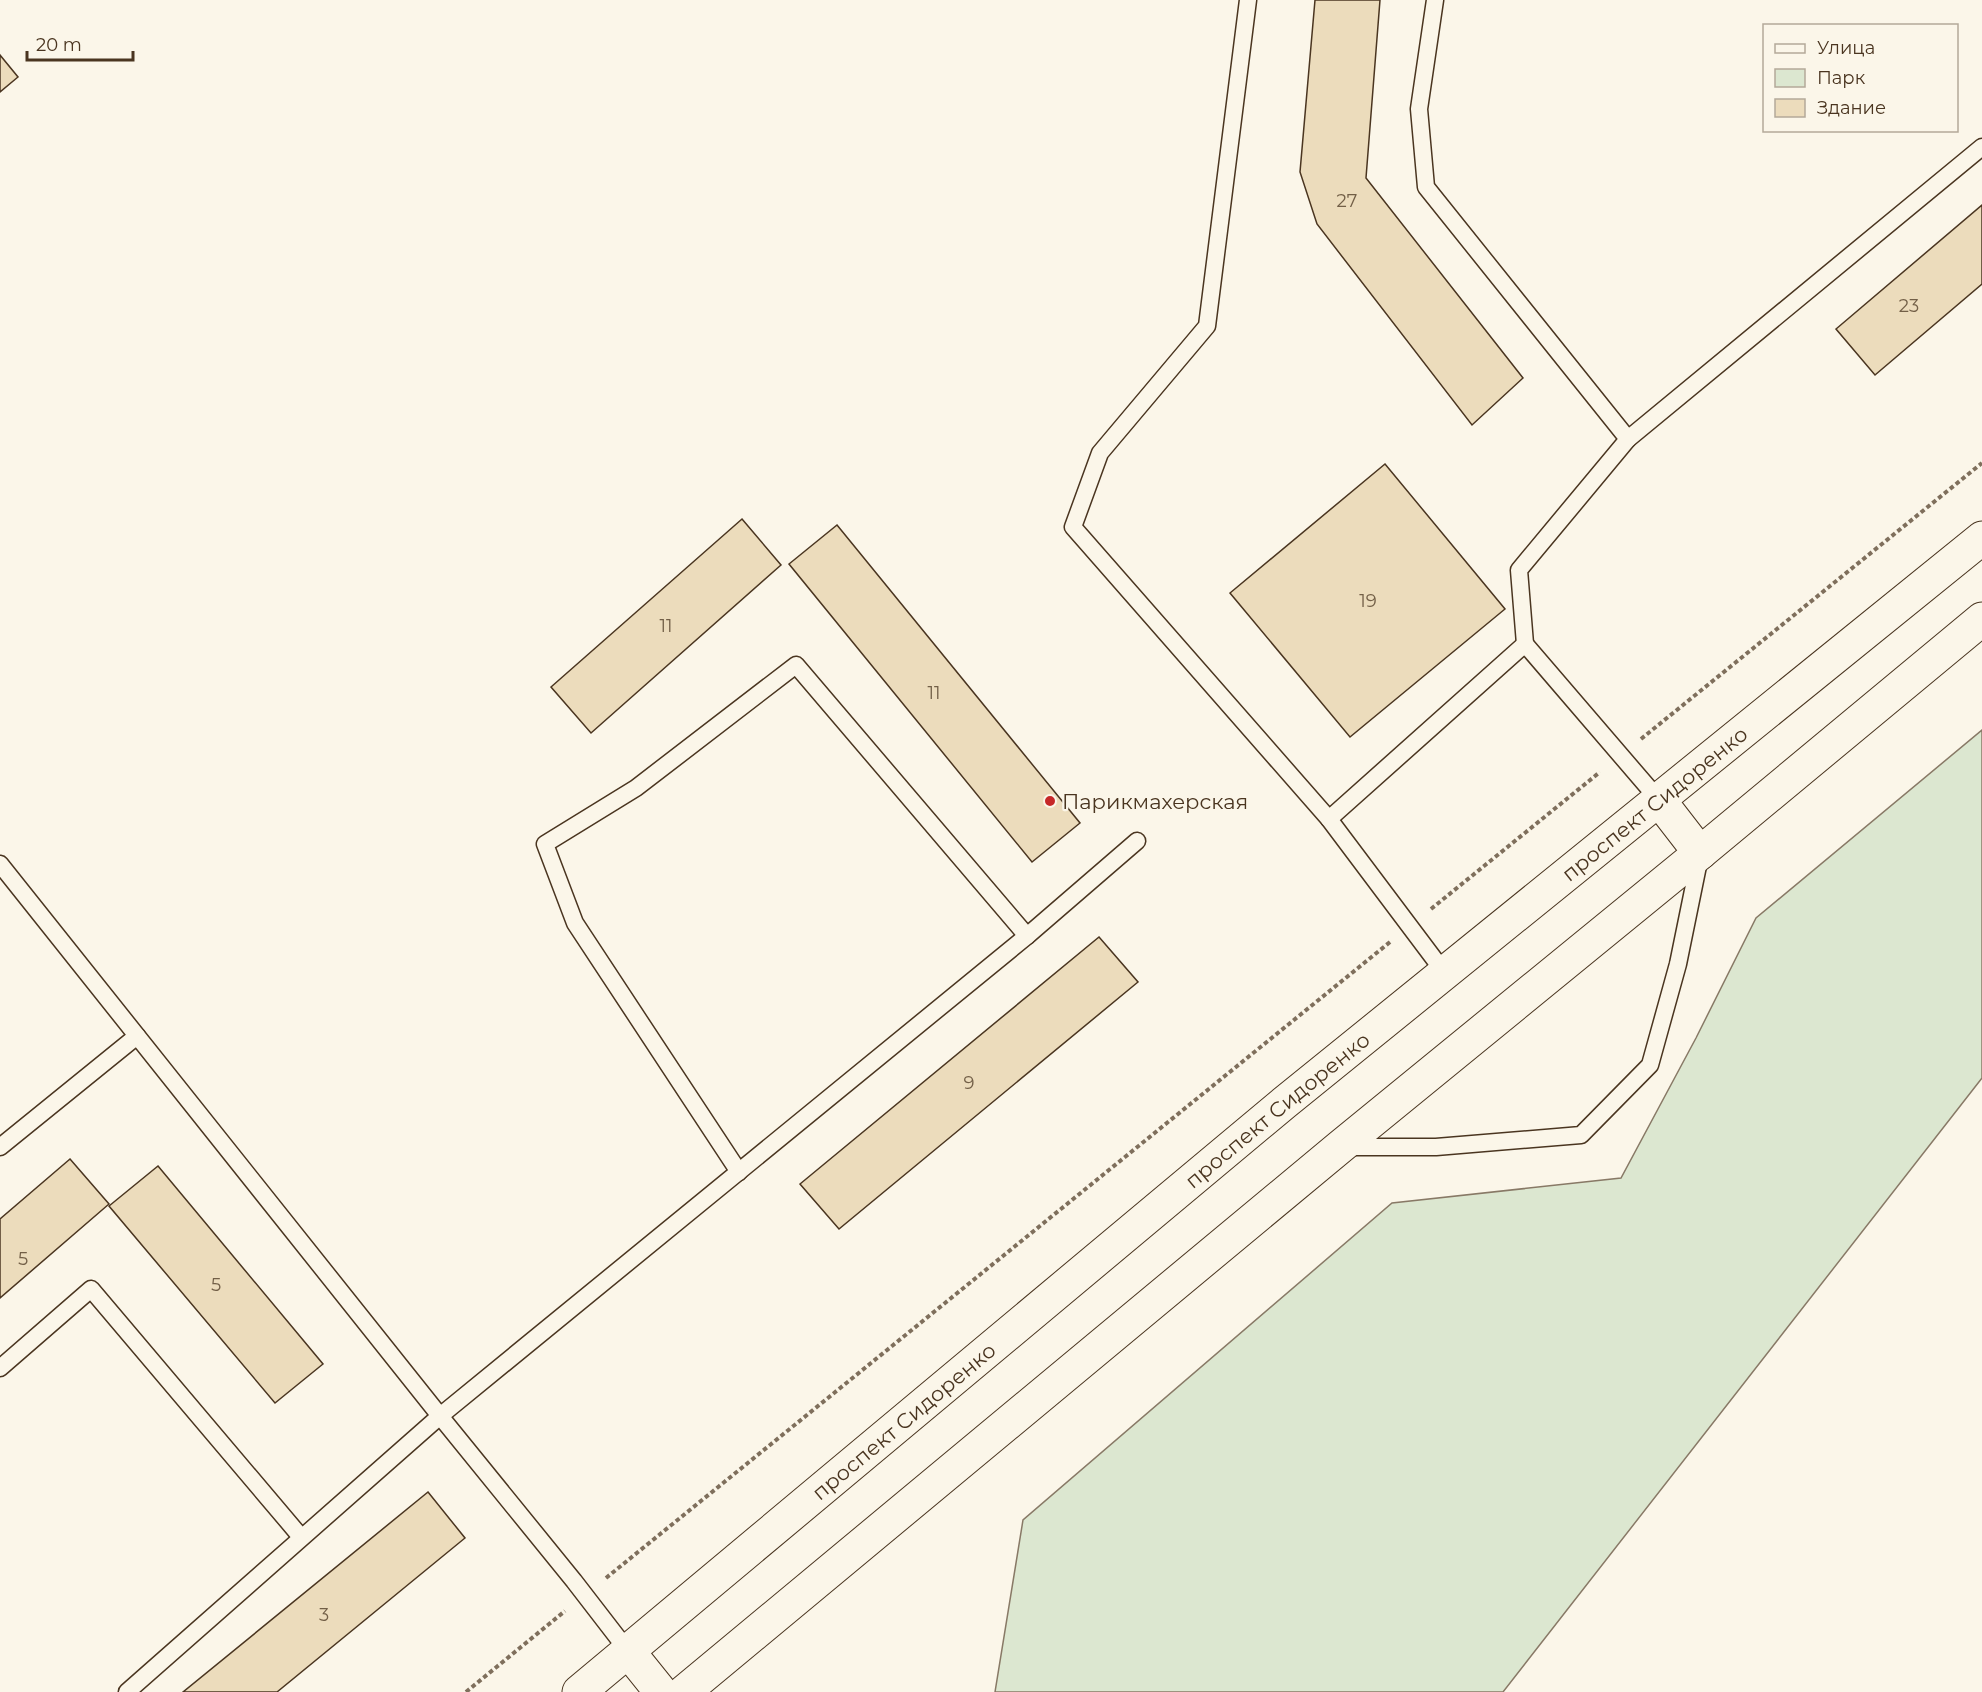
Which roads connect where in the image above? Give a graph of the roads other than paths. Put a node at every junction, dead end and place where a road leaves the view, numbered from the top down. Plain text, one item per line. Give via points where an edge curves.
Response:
1 (1248, 0) edge
2 (1435, 0) edge
3 (1982, 147) edge
4 (1628, 440) junction
5 (1982, 538) edge
6 (1982, 619) edge
7 (1525, 644) junction
8 (1659, 800) junction
9 (1329, 819) junction
10 (1137, 841) dead end
11 (1700, 853) junction
12 (0, 864) edge
13 (1027, 936) junction
14 (1444, 972) junction
15 (137, 1036) junction
16 (0, 1146) edge
17 (1340, 1148) junction
18 (739, 1172) junction
19 (0, 1368) edge
20 (440, 1416) junction
21 (301, 1537) junction
22 (628, 1651) junction
23 (127, 1692) edge
24 (579, 1692) edge
25 (661, 1692) edge
26 (684, 1692) edge

1 - 9 lane via 1207,326 1100,453 1073,527
2 - 4 lane via 1419,109 1426,188
3 - 4 lane
4 - 7 lane via 1519,570
5 - 8 main road, проспект Сидоренко
6 - 11 main road
7 - 8 lane
7 - 9 lane
8 - 11 main road
8 - 14 main road, проспект Сидоренко
9 - 14 lane
10 - 13 lane
11 - 17 main road
11 - 17 lane via 1678,964 1650,1065 1581,1135 1436,1147
12 - 15 lane
13 - 18 lane
13 - 18 lane via 796,665 636,788 545,844 575,923
14 - 22 main road, проспект Сидоренко
15 - 16 lane
15 - 20 lane
17 - 26 main road
18 - 20 lane
19 - 21 lane via 91,1289
20 - 21 lane
20 - 22 lane
21 - 23 lane
22 - 24 main road, проспект Сидоренко
22 - 25 main road

